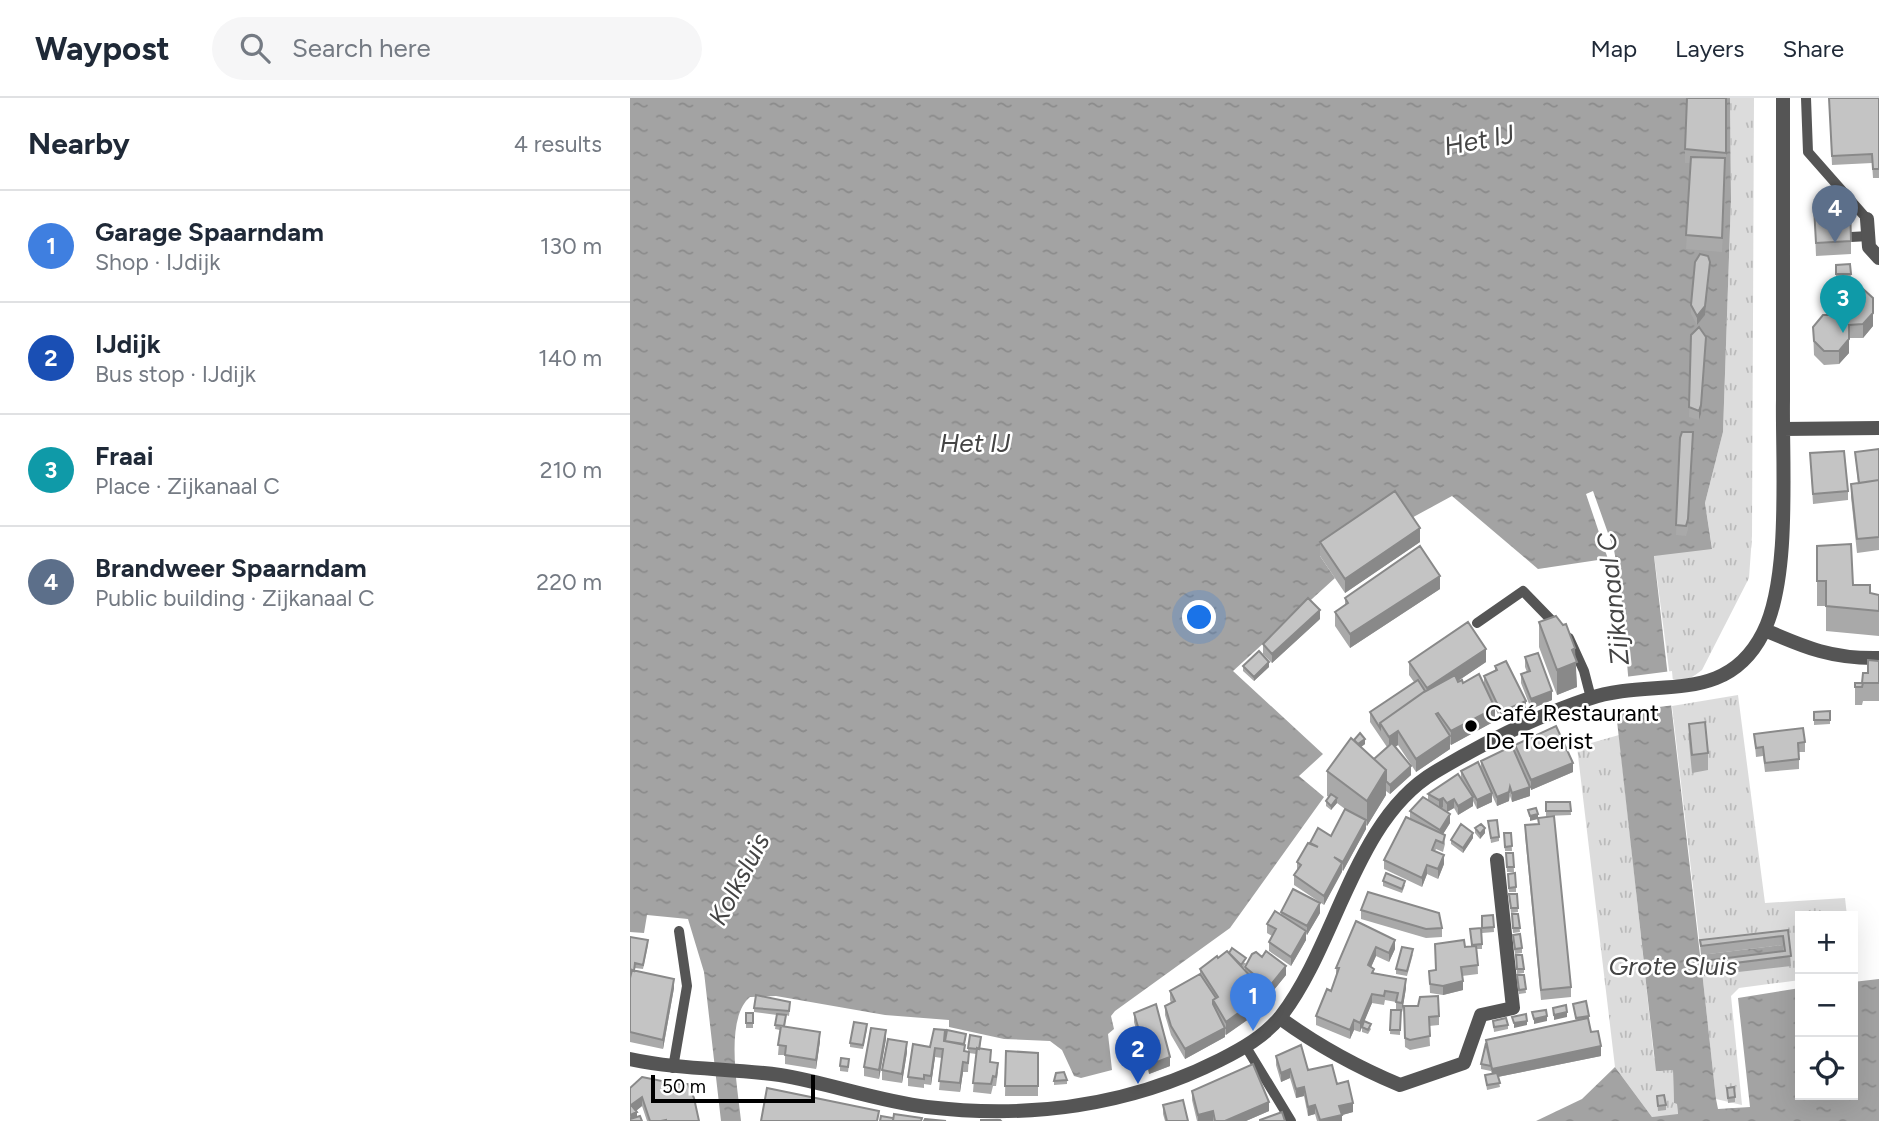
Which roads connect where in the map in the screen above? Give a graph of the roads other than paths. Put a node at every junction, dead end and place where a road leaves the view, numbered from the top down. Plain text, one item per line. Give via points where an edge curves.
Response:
1 (1783, 98) edge
2 (1806, 98) edge
3 (1867, 219) joint
4 (1869, 236) junction
5 (1851, 237) edge
6 (1879, 258) edge
7 (1879, 428) edge
8 (1783, 429) junction
9 (1477, 623) dead end
10 (1765, 630) junction
11 (1879, 659) edge
12 (1591, 698) junction
13 (1497, 860) dead end
14 (679, 931) dead end
15 (1280, 1018) junction
16 (1246, 1047) junction
17 (630, 1059) edge
18 (673, 1068) junction
19 (1002, 1117) edge
20 (1291, 1121) edge

1 - 8 street
2 - 3 lane via 1808,152
3 - 4 street
4 - 5 lane
4 - 6 street via 1869,247
7 - 8 street
8 - 10 street via 1778,594
9 - 12 lane via 1523,591 1573,642
10 - 11 street via 1815,652
10 - 12 street via 1729,675 1715,681
12 - 15 street via 1432,774 1395,806
13 - 15 street via 1513,1008 1481,1014 1464,1063 1400,1085 1367,1071
14 - 18 lane via 687,986
15 - 16 street
16 - 19 street via 1154,1089 1100,1103
16 - 20 lane
17 - 18 street
18 - 19 street via 783,1076 925,1107

